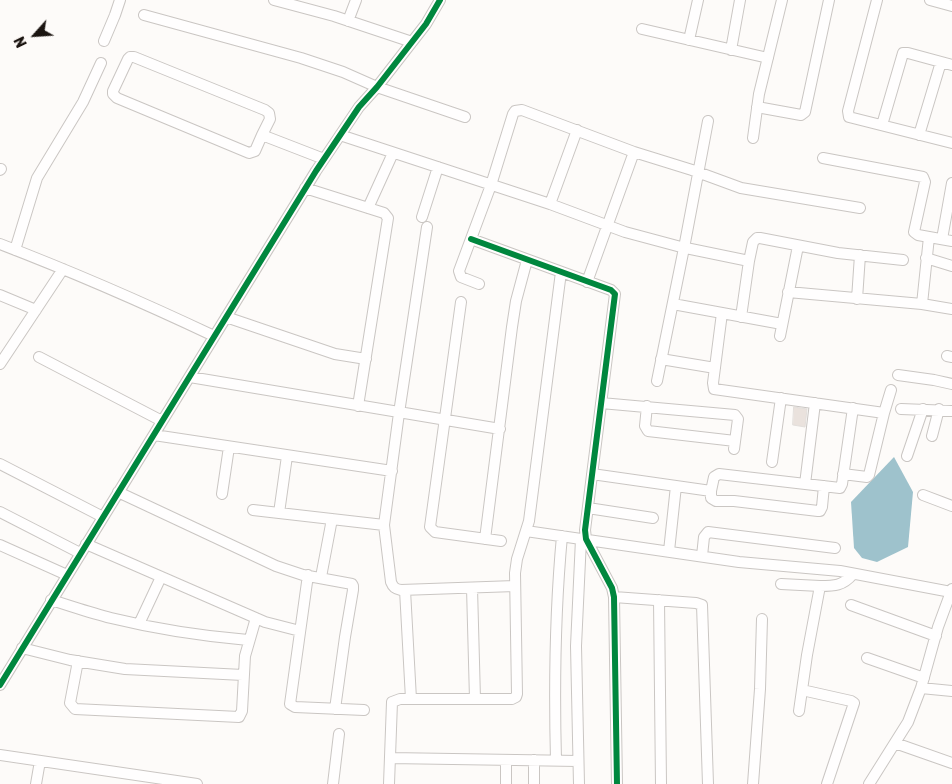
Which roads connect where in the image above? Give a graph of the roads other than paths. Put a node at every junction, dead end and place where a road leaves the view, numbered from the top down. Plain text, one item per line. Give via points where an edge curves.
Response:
1 (120, 0) edge
2 (274, 0) edge
3 (356, 0) edge
4 (440, 0) edge
5 (698, 0) edge
6 (740, 0) edge
7 (782, 0) edge
8 (829, 0) edge
9 (877, 0) edge
10 (930, 0) edge
11 (952, 6) edge
12 (144, 15) dead end
13 (348, 21) junction
14 (642, 29) dead end
15 (689, 40) junction
16 (104, 41) dead end
17 (412, 42) junction
18 (731, 50) junction
19 (768, 58) junction
20 (941, 62) junction
21 (101, 63) dead end
22 (952, 66) edge
23 (377, 87) junction
24 (757, 108) junction
25 (465, 117) dead end
26 (708, 121) dead end
27 (882, 125) junction
28 (577, 130) junction
29 (340, 134) junction
30 (262, 135) junction
31 (919, 135) junction
32 (753, 138) dead end
33 (952, 143) edge
34 (393, 152) junction
35 (634, 152) junction
36 (823, 158) dead end
37 (324, 159) junction
38 (438, 168) junction
39 (698, 172) junction
40 (952, 183) edge
41 (491, 186) junction
42 (305, 188) junction
43 (550, 204) junction
44 (368, 208) junction
45 (860, 208) dead end
46 (422, 216) dead end
47 (608, 226) junction
48 (427, 228) dead end
49 (929, 237) junction
50 (471, 239) junction
51 (947, 240) edge
52 (0, 244) edge
53 (798, 246) junction
54 (684, 248) junction
55 (15, 250) junction
56 (860, 256) junction
57 (926, 258) junction
58 (526, 260) junction
59 (749, 260) junction
60 (903, 260) dead end
61 (952, 266) edge
62 (63, 268) junction
63 (561, 272) junction
64 (587, 282) junction
65 (479, 284) dead end
66 (788, 292) junction
67 (0, 295) edge
68 (857, 299) junction
69 (461, 302) dead end
70 (672, 304) junction
71 (922, 304) junction
72 (952, 309) edge
73 (36, 310) junction
74 (722, 313) junction
75 (226, 317) junction
76 (741, 317) junction
77 (782, 324) junction
78 (214, 336) junction
79 (780, 336) dead end
80 (2, 357) edge
81 (39, 357) dead end
82 (661, 358) junction
83 (366, 360) junction
84 (715, 368) junction
85 (898, 375) dead end
86 (190, 377) junction
87 (657, 381) dead end
88 (952, 384) edge
89 (892, 390) dead end
90 (781, 398) junction
91 (601, 403) junction
92 (814, 403) junction
93 (358, 406) junction
94 (647, 406) junction
95 (852, 408) junction
96 (901, 408) dead end
97 (923, 409) junction
98 (939, 409) junction
99 (952, 411) edge
100 (399, 413) junction
101 (884, 413) junction
102 (445, 420) junction
103 (162, 421) junction
104 (500, 429) junction
105 (154, 435) junction
106 (932, 436) dead end
107 (229, 447) junction
108 (287, 456) junction
109 (907, 456) dead end
110 (772, 462) dead end
111 (0, 464) edge
112 (392, 471) junction
113 (592, 474) junction
114 (843, 474) junction
115 (805, 484) junction
116 (676, 486) junction
117 (824, 486) junction
118 (711, 491) junction
119 (118, 492) junction
120 (222, 494) dead end
121 (923, 495) dead end
122 (952, 506) edge
123 (588, 508) junction
124 (253, 510) dead end
125 (0, 512) edge
126 (279, 513) junction
127 (103, 517) junction
128 (653, 518) dead end
129 (332, 519) junction
130 (384, 525) junction
131 (526, 531) junction
132 (562, 536) junction
133 (485, 539) junction
134 (584, 539) junction
135 (501, 541) dead end
136 (0, 545) edge
137 (835, 548) dead end
138 (83, 549) junction
139 (669, 551) junction
140 (702, 556) junction
141 (852, 574) junction
142 (67, 575) junction
143 (161, 576) junction
144 (308, 576) junction
145 (321, 578) junction
146 (780, 584) dead end
147 (515, 586) junction
148 (820, 586) junction
149 (472, 588) junction
150 (405, 590) junction
151 (952, 590) edge
152 (614, 597) junction
153 (52, 600) junction
154 (659, 600) junction
155 (851, 605) dead end
156 (256, 618) junction
157 (762, 619) dead end
158 (139, 624) junction
159 (300, 631) junction
160 (936, 636) junction
161 (248, 640) junction
162 (22, 648) junction
163 (867, 658) dead end
164 (78, 661) junction
165 (243, 675) junction
166 (922, 683) junction
167 (0, 685) edge
168 (802, 690) junction
169 (952, 691) edge
170 (411, 699) junction
171 (475, 699) junction
172 (335, 709) junction
173 (364, 710) dead end
174 (799, 711) dead end
175 (339, 734) dead end
176 (895, 743) junction
177 (0, 755) edge
178 (390, 758) junction
179 (40, 760) junction
180 (506, 760) junction
181 (534, 760) junction
182 (556, 760) junction
183 (578, 761) junction
184 (952, 763) edge
185 (155, 781) edge
186 (36, 784) edge
187 (197, 784) edge
188 (332, 784) edge
189 (389, 784) edge
190 (506, 784) edge
191 (534, 784) edge
192 (579, 784) edge
193 (617, 784) edge
194 (661, 784) edge
195 (708, 784) edge
196 (753, 784) edge
197 (827, 784) edge
198 (870, 784) edge

1 - 16 street
2 - 13 street
3 - 13 street
4 - 17 street
5 - 15 street
6 - 18 street
7 - 19 street
8 - 24 street via 805,112 801,115
9 - 27 street via 848,115 851,119
10 - 11 street
12 - 23 street via 301,58
13 - 17 street
14 - 15 street
15 - 18 street
17 - 23 street
18 - 19 street
19 - 24 street
20 - 22 street
20 - 27 street via 908,53 902,55
20 - 31 street
21 - 55 street via 83,102 37,178
23 - 25 street
23 - 29 street
24 - 32 street
26 - 39 street
27 - 31 street
28 - 35 street
28 - 41 street via 522,110 515,111
28 - 43 street
29 - 34 street
29 - 37 street
30 - 30 street via 270,119 265,110 134,58 128,59 113,91 117,98 249,153 255,151
30 - 37 street
31 - 33 street
34 - 38 street
34 - 44 street
35 - 39 street
35 - 47 street
36 - 49 street via 923,177 925,182 914,232
37 - 42 street
38 - 41 street
38 - 46 street
39 - 45 street via 741,188
39 - 54 street
40 - 51 street
41 - 43 street
41 - 50 street
42 - 44 street
42 - 75 street
43 - 47 street
44 - 83 street via 384,213 388,218
47 - 54 street
47 - 64 street
48 - 100 street
49 - 51 street
49 - 57 street
50 - 58 street
50 - 65 street via 459,274
52 - 55 street
53 - 56 street
53 - 59 street via 757,238
53 - 66 street
54 - 59 street
54 - 70 street
55 - 62 street
56 - 60 street
56 - 68 street
57 - 61 street
57 - 71 street
58 - 63 street
58 - 104 street via 516,301
59 - 76 street
62 - 73 street
62 - 78 street
63 - 64 street
63 - 131 street
64 - 91 street via 614,294
66 - 68 street
66 - 77 street
67 - 73 street
68 - 71 street
69 - 102 street
70 - 74 street
70 - 82 street
71 - 72 street
73 - 80 street
74 - 76 street
74 - 84 street
75 - 78 street
75 - 83 street via 335,354
76 - 77 street
77 - 79 street
78 - 86 street
81 - 103 street
82 - 84 street
82 - 87 street
83 - 93 street
84 - 90 street via 713,387 717,391
85 - 88 street
86 - 93 street
86 - 103 street
89 - 101 street
90 - 92 street
90 - 110 street
91 - 94 street
91 - 113 street
92 - 95 street
92 - 115 street
93 - 100 street
94 - 94 street via 735,415 738,420 735,445 648,431 644,426
95 - 101 street
95 - 114 street
96 - 97 street
97 - 98 street
97 - 109 street
98 - 99 street
98 - 106 street
100 - 102 street
100 - 112 street
101 - 114 street via 869,475
102 - 104 street
102 - 133 street via 430,527 435,532
103 - 105 street
104 - 133 street
105 - 107 street
105 - 119 street
107 - 108 street
107 - 120 street
108 - 112 street
108 - 126 street
111 - 127 street
112 - 130 street
113 - 116 street
113 - 123 street
114 - 117 street via 840,488
115 - 117 street
115 - 118 street via 719,474 714,477
116 - 118 street
116 - 139 street
117 - 118 street via 820,511 716,501 711,498
119 - 127 street
119 - 144 street via 276,566
121 - 122 street
123 - 128 street
123 - 134 street
124 - 126 street
125 - 138 street
126 - 129 street
127 - 138 street
129 - 130 street
129 - 145 street
130 - 150 street via 391,582 396,590
131 - 132 street
131 - 147 street via 517,559
132 - 134 street
132 - 182 street via 555,652
133 - 135 street
134 - 139 street
134 - 152 street
134 - 183 street via 576,646
136 - 142 street
137 - 140 street via 708,532 704,537
138 - 142 street
138 - 143 street
139 - 140 street
140 - 141 street
141 - 148 street via 844,583
141 - 151 street
142 - 153 street
143 - 156 street
143 - 158 street
144 - 145 street
144 - 159 street
145 - 172 street via 354,586
146 - 148 street
147 - 149 street
147 - 171 street via 516,697 512,700
148 - 168 street
149 - 150 street
149 - 171 street
150 - 170 street
151 - 160 street
152 - 154 street
152 - 193 street
153 - 158 street
153 - 162 street
154 - 194 street
154 - 195 street via 700,603 702,608
155 - 160 street
156 - 159 street
156 - 161 street
157 - 196 street
158 - 161 street
159 - 172 street via 290,704
160 - 166 street
161 - 165 street
162 - 164 street
162 - 167 street
163 - 166 street
164 - 165 street via 125,669
164 - 165 street via 70,703 75,709 239,717
166 - 169 street
166 - 176 street via 908,722
168 - 174 street
168 - 197 street via 854,704
170 - 171 street
170 - 178 street via 395,700 391,706
172 - 173 street
175 - 188 street
176 - 184 street
176 - 198 street
177 - 179 street
178 - 180 street
178 - 189 street
179 - 185 street
179 - 186 street
180 - 181 street
180 - 190 street
181 - 182 street
181 - 191 street
182 - 183 street
183 - 192 street
185 - 187 street

